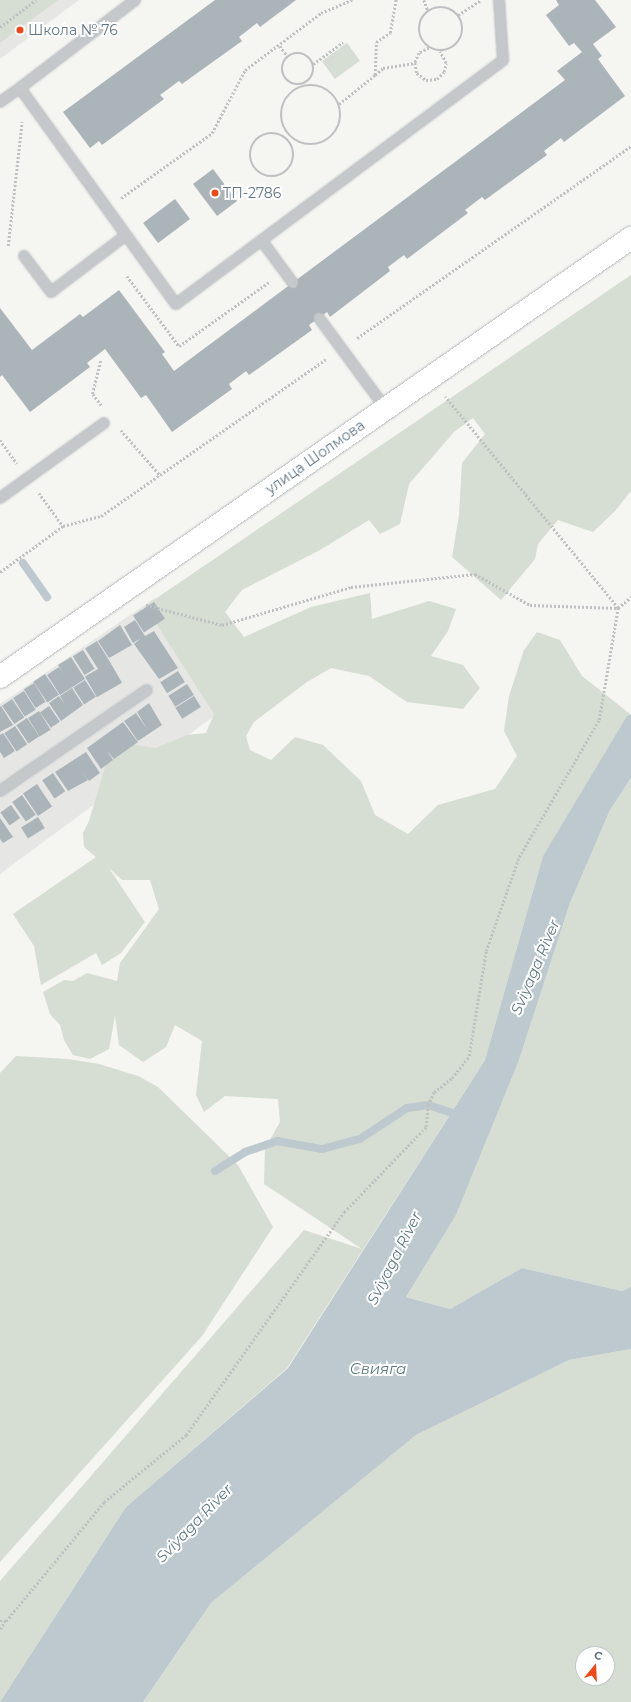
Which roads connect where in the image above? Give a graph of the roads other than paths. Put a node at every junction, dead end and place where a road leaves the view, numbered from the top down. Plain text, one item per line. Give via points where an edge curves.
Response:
1 (135, 0) edge
2 (499, 0) edge
3 (22, 92) junction
4 (0, 102) edge
5 (126, 235) junction
6 (631, 238) edge
7 (262, 241) junction
8 (24, 256) dead end
9 (293, 283) dead end
10 (319, 318) dead end
11 (386, 409) junction
12 (104, 423) dead end
13 (0, 498) edge
14 (0, 677) edge
15 (147, 690) dead end
16 (0, 791) edge

1 - 3 lane
2 - 7 lane via 503,60
3 - 4 lane
3 - 5 lane
5 - 7 lane via 176,304
5 - 8 lane via 51,292
6 - 11 street, улица Шолмова
7 - 9 lane
10 - 11 lane
11 - 14 street, улица Шолмова
12 - 13 lane
15 - 16 lane

